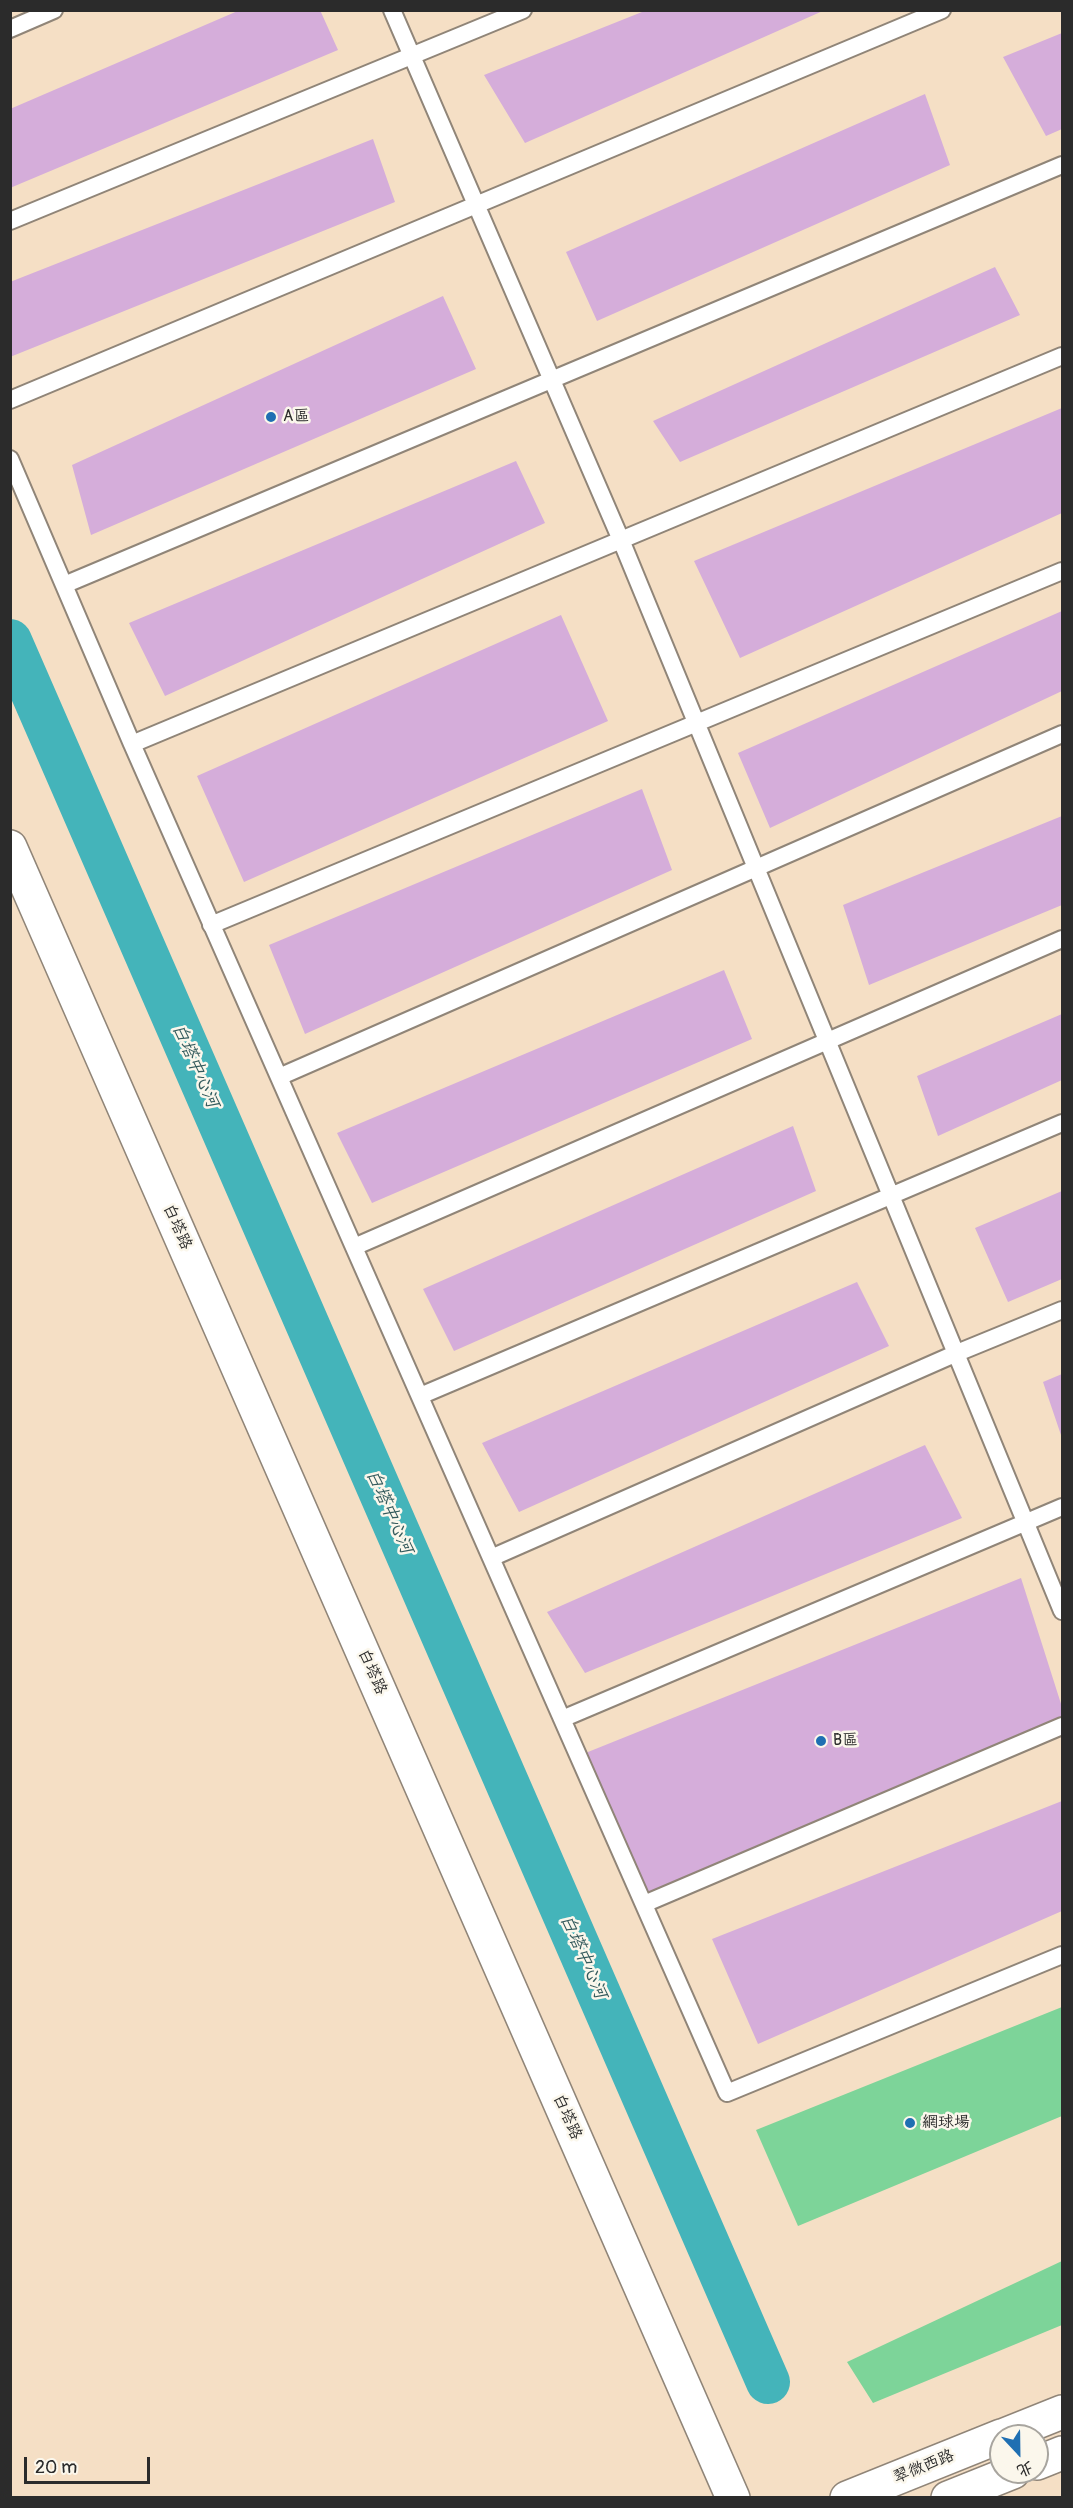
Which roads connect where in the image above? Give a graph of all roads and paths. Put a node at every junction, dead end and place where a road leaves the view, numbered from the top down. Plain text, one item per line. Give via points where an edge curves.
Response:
1 (54, 10) edge
2 (392, 10) edge
3 (523, 10) edge
4 (942, 10) edge
5 (10, 29) edge
6 (411, 56) junction
7 (1062, 165) edge
8 (476, 205) junction
9 (10, 221) edge
10 (1062, 356) edge
11 (552, 379) junction
12 (10, 400) edge
13 (10, 459) edge
14 (621, 540) junction
15 (1062, 571) edge
16 (64, 585) junction
17 (697, 722) junction
18 (1062, 734) edge
19 (132, 744) junction
20 (10, 847) edge
21 (757, 868) junction
22 (211, 924) junction
23 (1062, 939) edge
24 (828, 1041) junction
25 (279, 1077) junction
26 (1062, 1123) edge
27 (892, 1196) junction
28 (354, 1247) junction
29 (1062, 1310) edge
30 (957, 1353) junction
31 (420, 1396) junction
32 (1062, 1507) edge
33 (1026, 1522) junction
34 (491, 1558) junction
35 (1062, 1611) edge
36 (562, 1719) junction
37 (1062, 1726) edge
38 (644, 1904) junction
39 (1062, 1955) edge
40 (1062, 2412) edge
41 (1032, 2424) edge
42 (989, 2441) edge
43 (989, 2482) edge
44 (733, 2498) edge
45 (847, 2498) edge
46 (948, 2498) edge

1 - 5 lane
2 - 6 lane
3 - 6 lane
4 - 8 lane
6 - 8 lane
6 - 9 lane
7 - 11 lane
8 - 11 lane
8 - 12 lane
10 - 14 lane
11 - 14 lane
11 - 16 lane
13 - 16 lane
14 - 17 lane
14 - 19 lane
15 - 17 lane
16 - 19 lane
17 - 21 lane
17 - 22 lane
18 - 21 lane
19 - 22 lane
20 - 44 main road, 白塔路
21 - 24 lane
21 - 25 lane
22 - 25 lane
23 - 24 lane
24 - 27 lane
24 - 28 lane
25 - 28 lane
26 - 27 lane
27 - 30 lane
27 - 31 lane
28 - 31 lane
29 - 30 lane
30 - 33 lane
30 - 34 lane
31 - 34 lane
32 - 33 lane
33 - 35 lane
33 - 36 lane
34 - 36 lane
36 - 38 lane
37 - 38 lane
38 - 39 lane via 727,2093
40 - 41 main road, 翠微西路
42 - 45 main road, 翠微西路
43 - 46 main road

